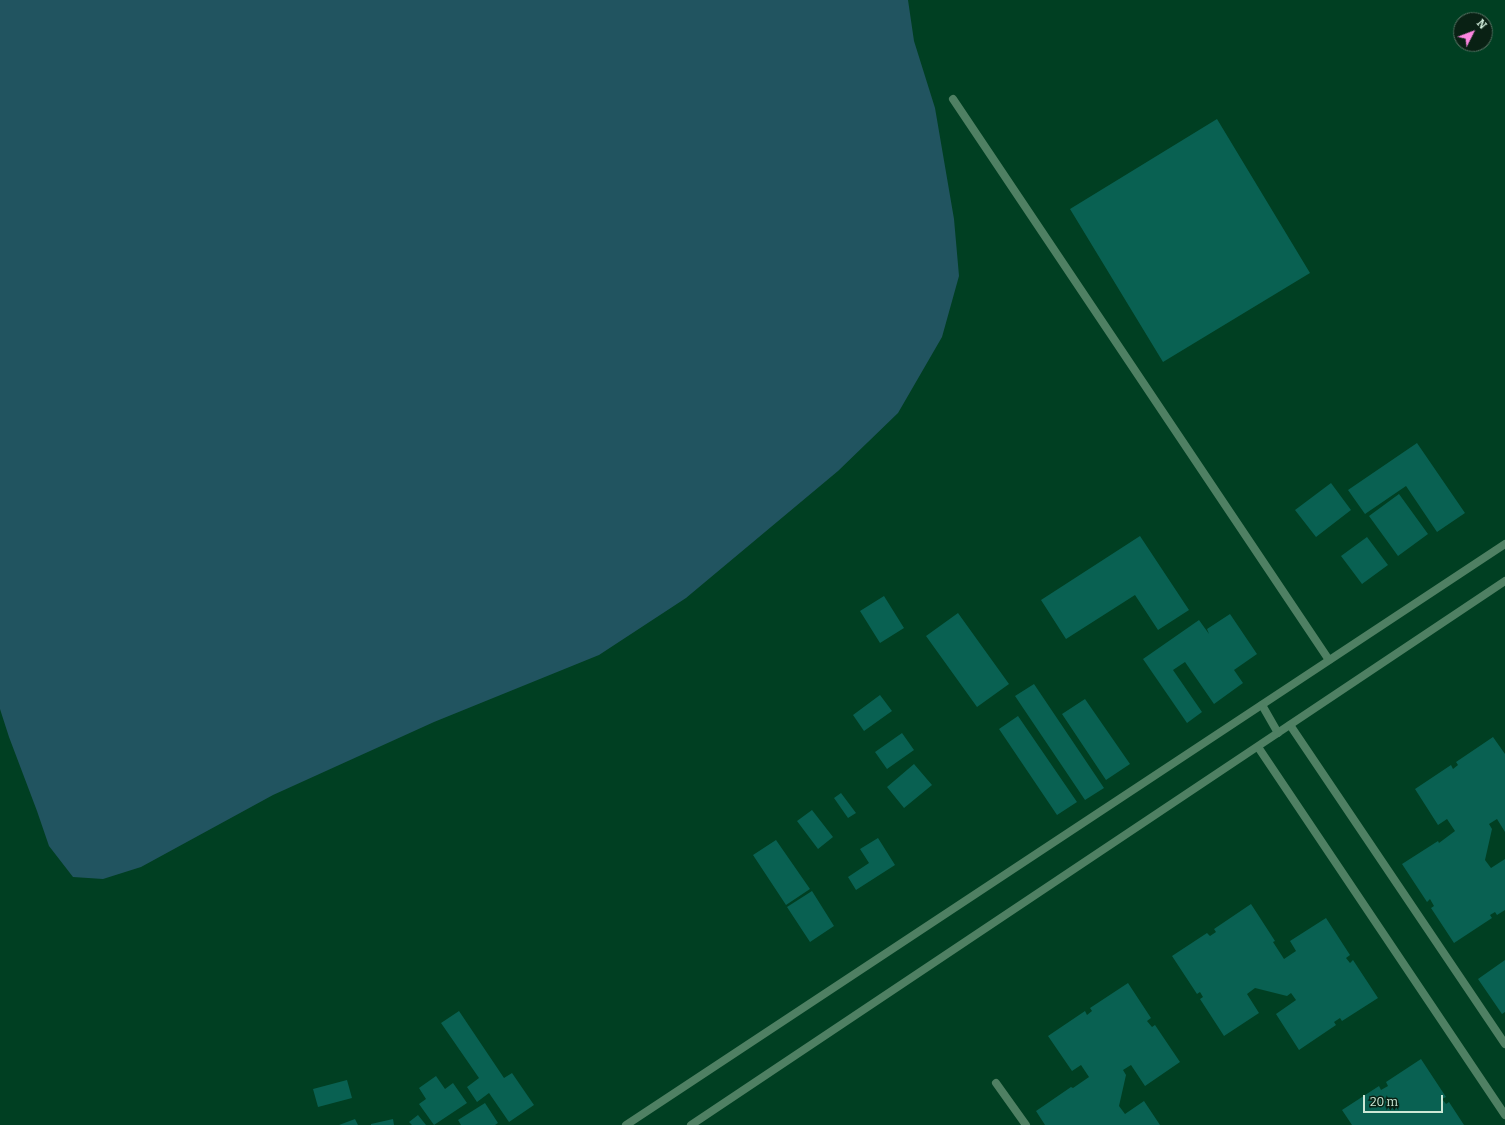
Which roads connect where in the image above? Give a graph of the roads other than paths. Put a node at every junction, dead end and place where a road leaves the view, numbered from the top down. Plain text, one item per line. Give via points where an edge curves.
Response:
1 (953, 99) dead end
2 (1505, 544) edge
3 (1505, 582) edge
4 (1329, 660) junction
5 (1262, 705) junction
6 (1290, 725) junction
7 (1278, 733) junction
8 (1258, 747) junction
9 (1505, 1044) edge
10 (996, 1083) dead end
11 (1505, 1116) edge
12 (626, 1125) edge
13 (691, 1125) edge
14 (1026, 1125) edge

1 - 4 street
2 - 4 street
3 - 6 street
4 - 5 street
5 - 7 street
5 - 12 street
6 - 7 street
6 - 9 street
7 - 8 street
8 - 11 street
8 - 13 street
10 - 14 street

